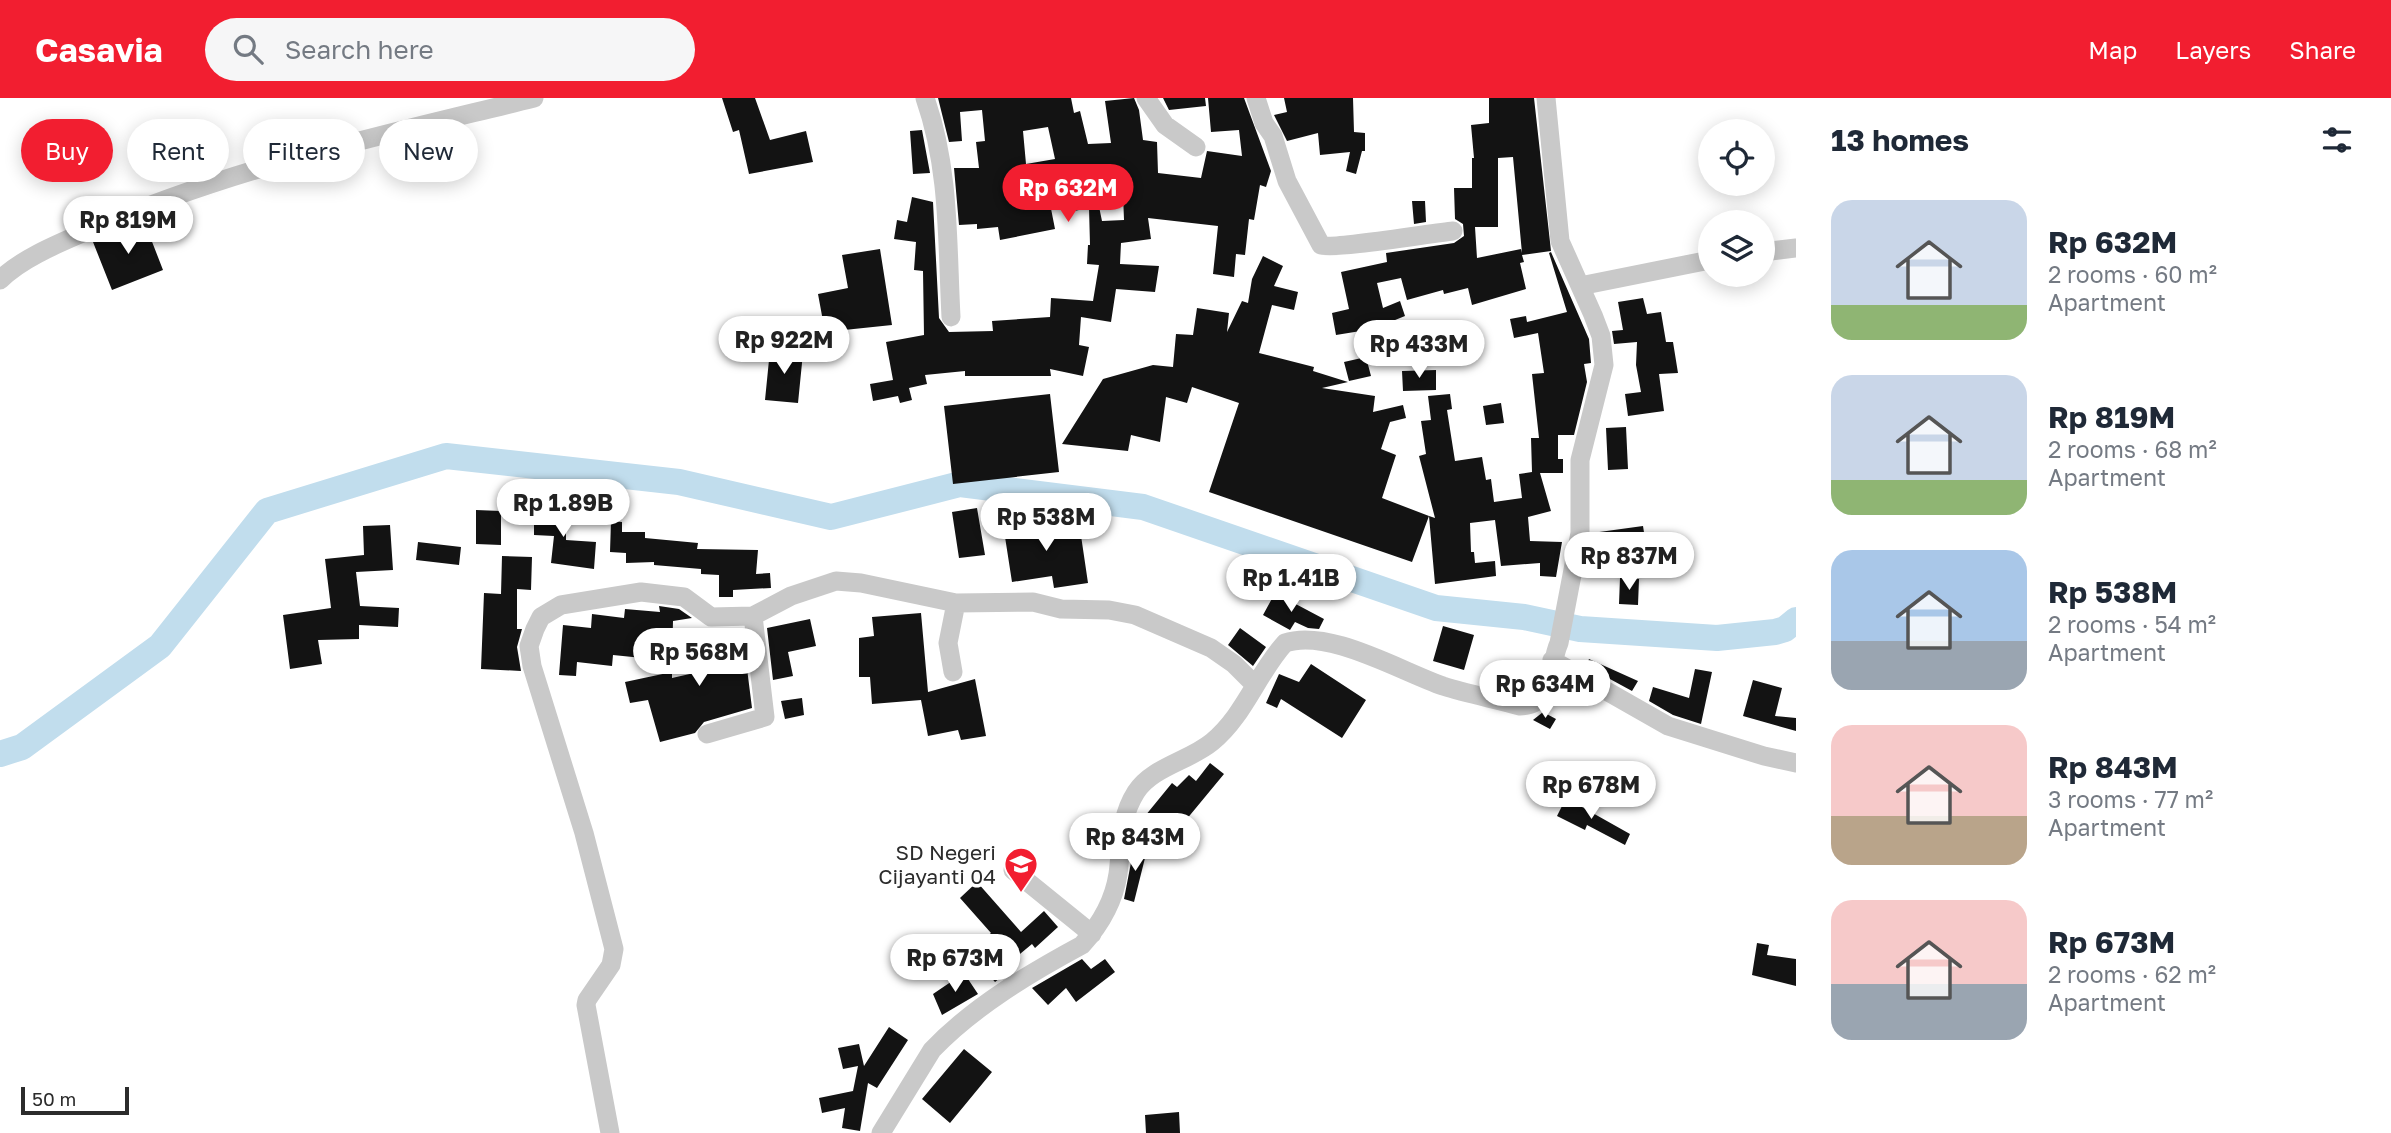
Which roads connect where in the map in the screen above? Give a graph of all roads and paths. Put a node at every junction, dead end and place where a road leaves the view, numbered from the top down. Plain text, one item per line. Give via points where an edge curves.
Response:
1 (534, 98) edge
2 (925, 98) edge
3 (1146, 98) edge
4 (1256, 98) edge
5 (1546, 98) edge
6 (1196, 147) dead end
7 (1453, 231) dead end
8 (1796, 248) edge
9 (1775, 250) edge
10 (1698, 262) edge
11 (0, 280) edge
12 (1580, 285) junction
13 (951, 317) dead end
14 (956, 603) junction
15 (753, 616) junction
16 (1555, 651) junction
17 (953, 672) dead end
18 (1254, 684) junction
19 (707, 734) dead end
20 (1796, 763) edge
21 (1013, 870) dead end
22 (1092, 934) junction
23 (610, 1133) edge
24 (881, 1133) edge

1 - 11 street via 215,181 70,239
2 - 13 street via 946,189
3 - 6 street via 1165,125
4 - 7 street via 1287,181 1321,245 1331,248
5 - 12 street via 1556,224 1562,249
8 - 9 street
10 - 12 street
12 - 16 street via 1601,336 1604,365 1580,460 1580,533
14 - 15 street via 835,581
14 - 17 street via 948,643
14 - 18 street via 1033,602 1135,615 1211,648
15 - 19 street via 765,717
15 - 23 street via 711,617 693,601 641,592 593,598 561,605 541,617 529,646 614,949 611,965 586,1005
16 - 18 street via 1550,687 1531,706 1444,686 1357,652 1307,639 1285,643
16 - 20 street via 1668,726
18 - 22 street via 1240,712 1213,742 1151,776 1137,789 1124,814 1110,904
21 - 22 street
22 - 24 street via 941,1040

